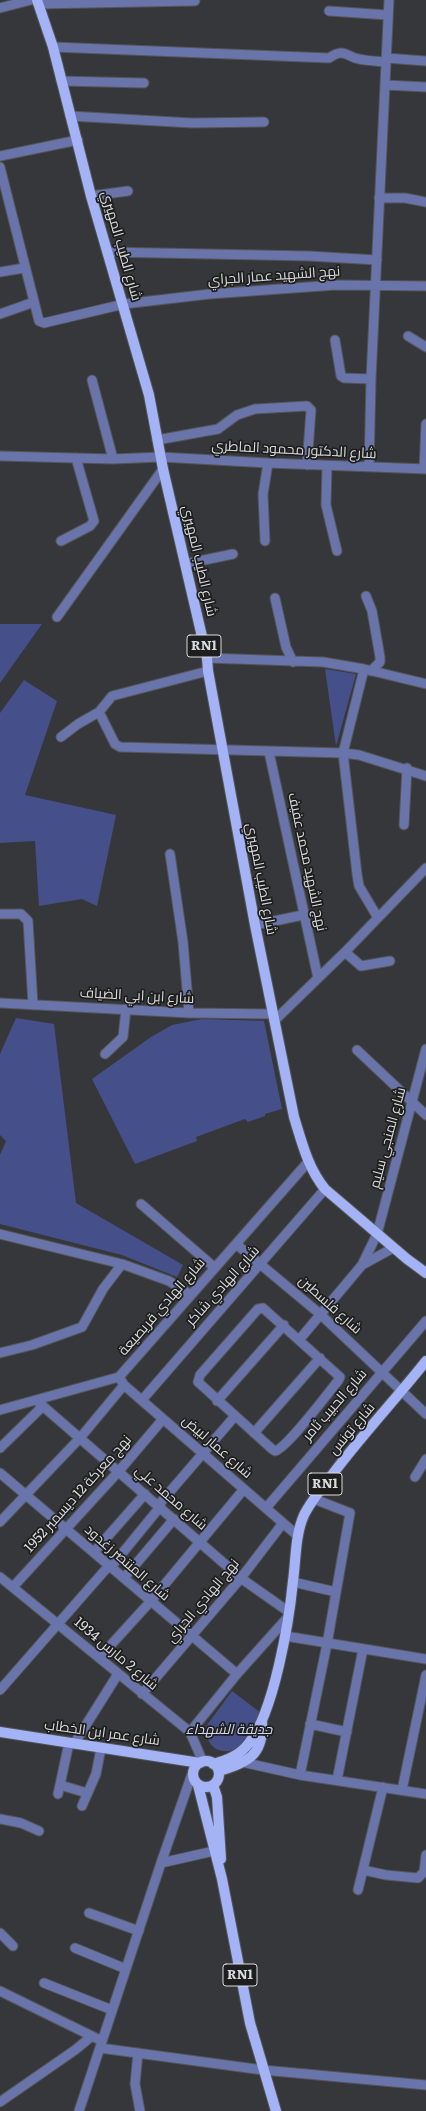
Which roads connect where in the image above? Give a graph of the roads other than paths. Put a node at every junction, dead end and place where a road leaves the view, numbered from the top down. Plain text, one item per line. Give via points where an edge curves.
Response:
1 (389, 0) edge
2 (36, 1) edge
3 (74, 1) edge
4 (194, 1) edge
5 (0, 8) edge
6 (329, 11) dead end
7 (388, 15) junction
8 (53, 47) junction
9 (386, 60) junction
10 (426, 61) edge
11 (62, 80) junction
12 (144, 83) dead end
13 (385, 85) junction
14 (426, 86) edge
15 (70, 116) junction
16 (264, 122) dead end
17 (78, 140) junction
18 (0, 156) edge
19 (0, 167) edge
20 (128, 191) dead end
21 (91, 196) junction
22 (380, 198) junction
23 (426, 202) edge
24 (108, 252) junction
25 (377, 260) junction
26 (24, 268) junction
27 (0, 272) edge
28 (376, 285) junction
29 (426, 286) edge
30 (34, 302) junction
31 (124, 304) junction
32 (0, 314) edge
33 (408, 336) dead end
34 (335, 340) dead end
35 (426, 347) edge
36 (371, 379) junction
37 (92, 380) dead end
38 (426, 424) edge
39 (157, 440) junction
40 (0, 456) edge
41 (161, 457) junction
42 (76, 458) junction
43 (114, 459) junction
44 (268, 463) junction
45 (307, 465) junction
46 (327, 466) junction
47 (369, 467) junction
48 (163, 469) junction
49 (425, 469) edge
50 (61, 540) dead end
51 (265, 542) dead end
52 (337, 550) dead end
53 (233, 554) dead end
54 (185, 564) junction
55 (366, 596) dead end
56 (275, 598) dead end
57 (57, 617) dead end
58 (207, 658) junction
59 (293, 662) junction
60 (367, 670) junction
61 (208, 671) junction
62 (426, 684) edge
63 (100, 712) junction
64 (61, 737) dead end
65 (223, 748) junction
66 (269, 752) junction
67 (343, 753) junction
68 (407, 768) junction
69 (426, 776) edge
70 (404, 826) dead end
71 (170, 854) dead end
72 (426, 868) edge
73 (0, 914) edge
74 (303, 914) junction
75 (378, 918) junction
76 (255, 925) junction
77 (345, 952) junction
78 (390, 961) dead end
79 (318, 978) junction
80 (0, 1003) edge
81 (33, 1005) junction
82 (126, 1009) junction
83 (189, 1013) junction
84 (274, 1017) junction
85 (426, 1049) edge
86 (357, 1050) dead end
87 (105, 1054) dead end
88 (423, 1076) edge
89 (412, 1104) junction
90 (426, 1116) edge
91 (308, 1162) junction
92 (325, 1189) junction
93 (141, 1204) dead end
94 (0, 1234) edge
95 (377, 1234) junction
96 (236, 1244) junction
97 (394, 1248) junction
98 (407, 1259) junction
99 (122, 1264) junction
100 (261, 1264) junction
101 (362, 1265) junction
102 (215, 1268) junction
103 (426, 1273) edge
104 (426, 1281) edge
105 (191, 1296) junction
106 (320, 1314) junction
107 (426, 1321) edge
108 (284, 1326) junction
109 (299, 1340) junction
110 (0, 1353) edge
111 (320, 1358) junction
112 (426, 1361) edge
113 (382, 1371) junction
114 (121, 1381) junction
115 (401, 1392) junction
116 (142, 1400) junction
117 (217, 1401) junction
118 (40, 1403) junction
119 (0, 1410) edge
120 (426, 1414) edge
121 (234, 1416) junction
122 (163, 1419) junction
123 (254, 1433) junction
124 (80, 1438) junction
125 (0, 1448) edge
126 (204, 1452) junction
127 (426, 1459) edge
128 (119, 1471) junction
129 (0, 1473) edge
130 (415, 1477) dead end
131 (244, 1489) junction
132 (26, 1494) junction
133 (145, 1494) junction
134 (314, 1499) junction
135 (159, 1504) junction
136 (266, 1508) junction
137 (174, 1519) junction
138 (0, 1522) edge
139 (283, 1523) junction
140 (66, 1529) junction
141 (298, 1536) junction
142 (199, 1541) junction
143 (94, 1552) junction
144 (108, 1566) junction
145 (0, 1577) edge
146 (124, 1578) junction
147 (241, 1578) junction
148 (293, 1582) junction
149 (13, 1587) junction
150 (336, 1592) junction
151 (150, 1602) junction
152 (289, 1615) junction
153 (57, 1624) junction
154 (284, 1636) junction
155 (191, 1637) junction
156 (327, 1644) junction
157 (363, 1649) junction
158 (99, 1658) junction
159 (426, 1659) edge
160 (118, 1674) junction
161 (237, 1674) junction
162 (426, 1675) edge
163 (0, 1690) edge
164 (142, 1694) junction
165 (422, 1711) edge
166 (262, 1722) junction
167 (310, 1724) junction
168 (0, 1732) edge
169 (190, 1732) junction
170 (347, 1732) junction
171 (72, 1744) junction
172 (101, 1748) junction
173 (242, 1762) junction
174 (209, 1765) junction
175 (193, 1771) junction
176 (300, 1775) junction
177 (337, 1780) junction
178 (198, 1785) junction
179 (213, 1786) junction
180 (383, 1787) junction
181 (402, 1790) junction
182 (87, 1793) junction
183 (426, 1794) edge
184 (82, 1806) dead end
185 (0, 1819) edge
186 (39, 1831) dead end
187 (214, 1851) junction
188 (426, 1855) edge
189 (161, 1863) junction
190 (363, 1870) junction
191 (222, 1879) junction
192 (358, 1890) dead end
193 (89, 1913) dead end
194 (139, 1930) junction
195 (0, 1933) edge
196 (13, 1946) dead end
197 (75, 1948) dead end
198 (126, 1969) junction
199 (44, 1983) dead end
200 (0, 1991) edge
201 (112, 2010) junction
202 (92, 2036) junction
203 (101, 2044) junction
204 (138, 2052) junction
205 (263, 2070) junction
206 (426, 2085) edge
207 (0, 2102) edge
208 (79, 2111) edge
209 (140, 2111) edge
210 (276, 2111) edge

1 - 7 street
2 - 3 street
2 - 5 street
2 - 8 main road, شارع الطيب المهيري / RN1
3 - 4 street
6 - 7 street
7 - 9 street
8 - 9 street via 329,58 336,53 349,53 358,59
8 - 11 main road, شارع الطيب المهيري / RN1
9 - 10 street
9 - 13 street
11 - 12 street
11 - 15 main road, شارع الطيب المهيري / RN1
13 - 14 street
13 - 22 street
15 - 16 street via 192,123
15 - 17 main road, شارع الطيب المهيري / RN1
17 - 18 street
17 - 21 main road, شارع الطيب المهيري / RN1
19 - 26 street
20 - 21 street
21 - 24 main road, شارع الطيب المهيري / RN1
22 - 23 street via 405,198
22 - 25 street
24 - 25 street via 310,256
24 - 31 main road, شارع الطيب المهيري / RN1
25 - 28 street
26 - 27 street
26 - 30 street
28 - 29 street, نهج الشهيد عمار الجراي
28 - 31 street, نهج الشهيد عمار الجراي via 272,289
28 - 36 street
30 - 31 street, نهج الشهيد عمار الجراي via 39,321 44,323
30 - 32 street
31 - 39 main road, شارع الطيب المهيري / RN1 via 149,395
33 - 35 street
34 - 36 street via 341,376
36 - 47 street
37 - 43 street
38 - 49 street
39 - 41 main road, شارع الطيب المهيري / RN1
39 - 45 street via 218,429 237,415 255,409 307,406 311,410
40 - 42 street, شارع الدكتور محمود الماطري
41 - 43 street, شارع الدكتور محمود الماطري
41 - 44 street, شارع الدكتور محمود الماطري
41 - 48 main road, شارع الطيب المهيري / RN1
42 - 43 street, شارع الدكتور محمود الماطري
42 - 50 street via 94,521 90,526
44 - 45 street, شارع الدكتور محمود الماطري
44 - 51 street via 263,494
45 - 46 street, شارع الدكتور محمود الماطري
46 - 47 street, شارع الدكتور محمود الماطري
46 - 52 street via 326,505
47 - 49 street, شارع الدكتور محمود الماطري
48 - 54 main road, شارع الطيب المهيري / RN1
48 - 57 street
53 - 54 street
54 - 58 main road, شارع الطيب المهيري / RN1
55 - 60 street via 372,611 380,657 380,662
56 - 59 street via 286,647
58 - 59 street
58 - 61 main road, شارع الطيب المهيري / RN1
59 - 60 street via 324,662
60 - 62 street
60 - 67 street
61 - 63 street via 112,696
61 - 65 main road, شارع الطيب المهيري / RN1
63 - 64 street
63 - 65 street via 115,744 120,748
65 - 66 street
65 - 76 main road, شارع الطيب المهيري / RN1
66 - 67 street
66 - 74 street, نهج الشهيد محمد عفيف
67 - 68 street
67 - 75 street via 359,886
68 - 69 street
68 - 70 street
71 - 83 street via 184,942
72 - 75 street
73 - 81 street via 21,914 28,921
74 - 76 street
74 - 79 street, نهج الشهيد محمد عفيف
75 - 77 street
76 - 84 main road, شارع الطيب المهيري / RN1
77 - 78 street via 361,966
77 - 79 street
79 - 84 street
80 - 81 street, شارع ابن ابي الضياف
81 - 82 street, شارع ابن ابي الضياف
82 - 83 street, شارع ابن ابي الضياف
82 - 87 street via 123,1037
83 - 84 street, شارع ابن ابي الضياف
84 - 91 main road, شارع الطيب المهيري / RN1 via 294,1117
85 - 88 street, شارع المنجي سليم
86 - 89 street
88 - 89 street, شارع المنجي سليم
89 - 90 street
89 - 95 street, شارع المنجي سليم
91 - 92 main road, شارع الطيب المهيري / RN1
91 - 96 street, شارع الهادي قريصيعة
92 - 95 main road, شارع الطيب المهيري / RN1
92 - 100 street, شارع الهادي شاكر
93 - 102 street
94 - 99 street
95 - 97 main road, شارع الطيب المهيري / RN1
95 - 101 street, شارع المنجي سليم
96 - 100 street, شارع فلسطين
96 - 102 street, شارع الهادي قريصيعة
97 - 98 main road, شارع الطيب المهيري / RN1
97 - 101 street
98 - 103 main road, RN1
98 - 104 main road, RN1
99 - 105 street via 169,1280
99 - 110 street via 103,1288 82,1327
100 - 106 street, شارع فلسطين
100 - 116 street, شارع الهادي شاكر
101 - 106 street
102 - 105 street, شارع الهادي قريصيعة
105 - 114 street, شارع الهادي قريصيعة
106 - 109 street
106 - 113 street, شارع فلسطين
107 - 113 street, شارع الحبيب ثامر
108 - 109 street
108 - 117 street
108 - 117 street via 265,1308 260,1308 200,1375 200,1386
109 - 111 street
111 - 123 street
111 - 123 street via 340,1379 287,1442 279,1450 275,1450
112 - 115 main road, شارع تونس / RN1
113 - 115 street, شارع فلسطين
113 - 136 street, شارع الحبيب ثامر
114 - 116 street, شارع عمار لبيض
114 - 118 street, شارع الهادي قريصيعة
114 - 124 street
115 - 120 street, شارع فلسطين
115 - 134 main road, شارع تونس / RN1 via 350,1451
116 - 122 street, شارع عمار لبيض
117 - 121 street
118 - 119 street, شارع الهادي قريصيعة
118 - 124 street, شارع محمد علي
118 - 125 street
121 - 123 street
121 - 126 street
122 - 126 street, شارع عمار لبيض
122 - 128 street, نهج معركة 12 ديسمبر 1952
124 - 128 street, شارع محمد علي
124 - 132 street
126 - 131 street, شارع عمار لبيض
126 - 135 street
127 - 130 street
128 - 133 street, شارع محمد علي
128 - 140 street, نهج معركة 12 ديسمبر 1952
129 - 132 street, شارع المنتصر زغدود
131 - 136 street, شارع عمار لبيض
131 - 142 street
132 - 138 street
132 - 140 street, شارع المنتصر زغدود
133 - 135 street, شارع محمد علي
133 - 143 street
134 - 141 main road, شارع تونس / RN1 via 304,1516
134 - 150 street via 350,1513
135 - 137 street, شارع محمد علي
135 - 144 street
136 - 139 street, شارع عمار لبيض
137 - 142 street, شارع محمد علي
137 - 146 street
139 - 141 street, شارع عمار لبيض
139 - 147 street, نهج الهادي الجراي
140 - 143 street, شارع المنتصر زغدود
140 - 149 street, نهج معركة 12 ديسمبر 1952
141 - 148 main road, شارع تونس / RN1
142 - 147 street, شارع محمد علي
142 - 151 street
143 - 144 street, شارع المنتصر زغدود
144 - 146 street, شارع المنتصر زغدود
144 - 153 street
145 - 149 street, شارع 2 مارس 1934
146 - 151 street, شارع المنتصر زغدود
147 - 152 street, شارع محمد علي
147 - 155 street, نهج الهادي الجراي
148 - 150 street
148 - 152 main road, شارع تونس / RN1
149 - 153 street, شارع 2 مارس 1934
150 - 156 street
151 - 155 street, شارع المنتصر زغدود
151 - 158 street
152 - 154 main road, شارع تونس / RN1
152 - 161 street
153 - 158 street, شارع 2 مارس 1934
153 - 163 street
154 - 156 street
154 - 166 main road, RN1 via 269,1703
155 - 161 street, شارع المنتصر زغدود
155 - 164 street, نهج الهادي الجراي
156 - 157 street
156 - 167 street
157 - 159 street
157 - 170 street
158 - 160 street, شارع 2 مارس 1934
160 - 164 street, شارع 2 مارس 1934
160 - 171 street
161 - 169 street
162 - 165 street
164 - 169 street, شارع 2 مارس 1934
165 - 181 street
166 - 173 main road, RN1 via 263,1737 259,1748
166 - 174 main road, RN1 via 241,1752 233,1758
167 - 170 street
167 - 176 street
168 - 171 main road, شارع عمر ابن الخطاب
169 - 174 street, شارع 2 مارس 1934
170 - 177 street
171 - 172 main road, شارع عمر ابن الخطاب
171 - 182 street via 59,1789
172 - 174 main road, شارع عمر ابن الخطاب
172 - 182 street via 96,1774
173 - 174 main road, RN1
173 - 176 street
174 - 175 main road, RN1
174 - 179 main road via 218,1779
175 - 178 main road, RN1
175 - 189 street
176 - 177 street
177 - 180 street
178 - 179 main road
178 - 187 main road, RN1
179 - 191 main road, RN1 via 217,1797
180 - 181 street
180 - 190 street
181 - 183 street
182 - 184 street
185 - 186 street via 20,1823
187 - 189 street
187 - 191 main road, RN1
188 - 190 street via 424,1872 418,1878
189 - 194 street
190 - 192 street
191 - 205 main road, RN1 via 240,1975
193 - 194 street
194 - 198 street
195 - 196 street
197 - 198 street
198 - 201 street
199 - 201 street
200 - 202 street
201 - 203 street
202 - 203 street
202 - 207 street via 76,2050
203 - 204 street
203 - 208 street
204 - 205 street
204 - 209 street via 136,2084
205 - 206 street
205 - 210 main road, RN1

